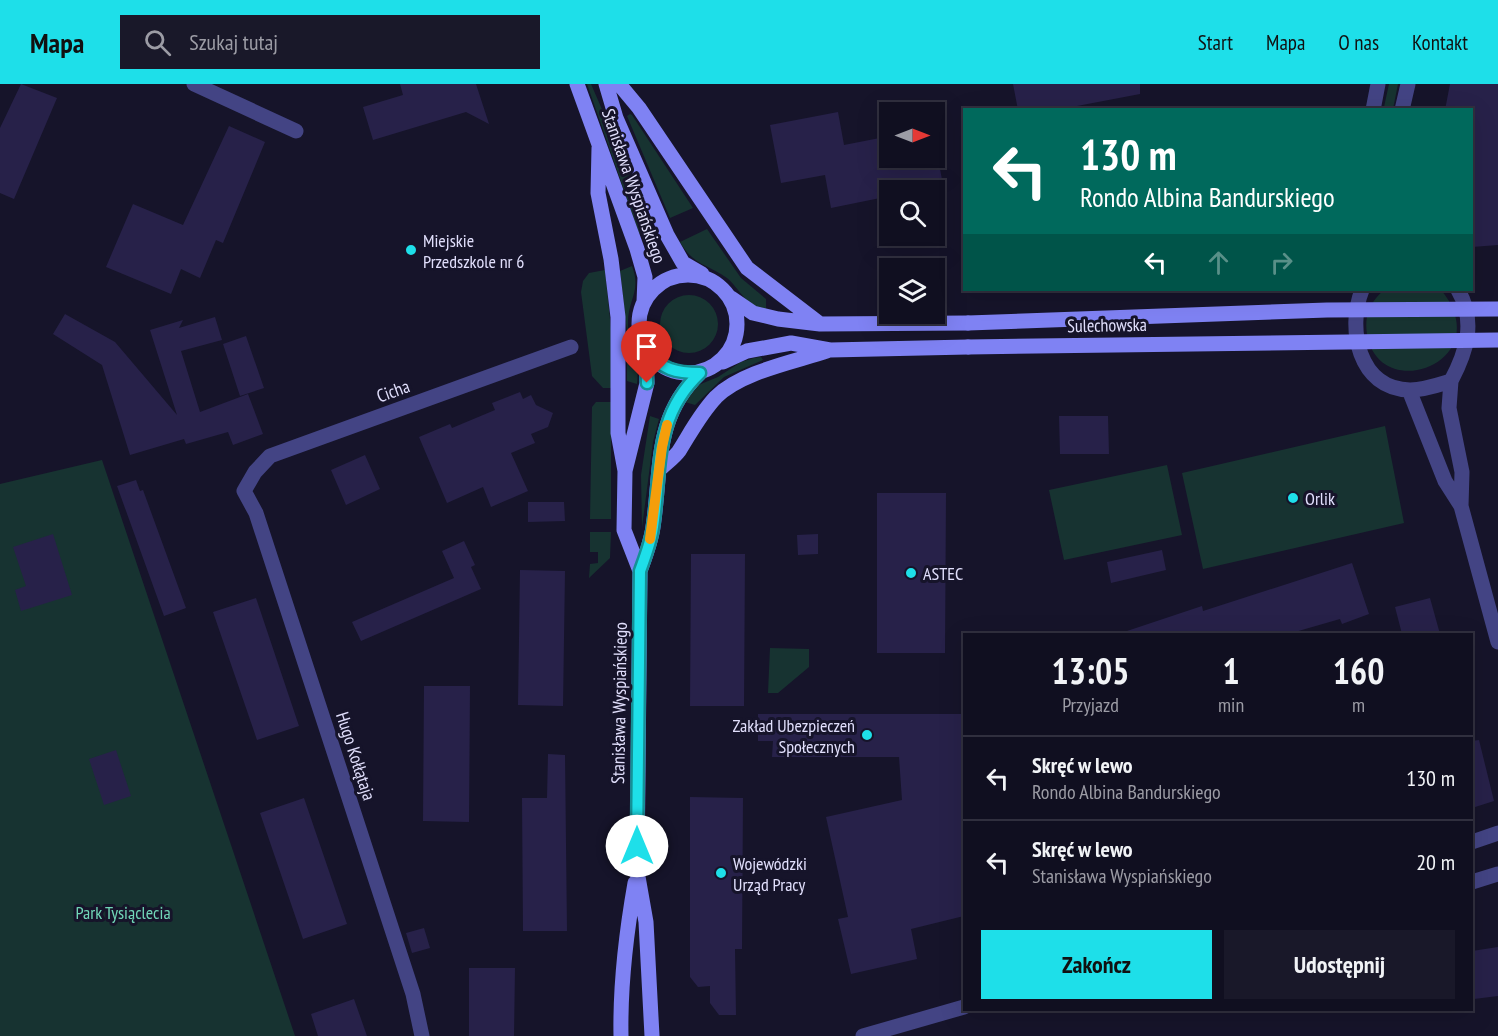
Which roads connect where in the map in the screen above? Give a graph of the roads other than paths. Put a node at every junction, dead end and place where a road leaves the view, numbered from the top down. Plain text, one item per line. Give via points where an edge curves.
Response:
1 (194, 84) edge
2 (577, 84) edge
3 (606, 84) edge
4 (619, 84) edge
5 (1378, 84) edge
6 (1408, 84) edge
7 (1373, 108) edge
8 (1402, 108) edge
9 (296, 131) dead end
10 (599, 148) junction
11 (709, 279) junction
12 (1362, 291) edge
13 (1459, 291) edge
14 (731, 298) junction
15 (644, 302) junction
16 (1498, 309) edge
17 (820, 324) junction
18 (1498, 340) edge
19 (571, 347) dead end
20 (646, 350) junction
21 (830, 350) junction
22 (720, 363) junction
23 (700, 373) junction
24 (1451, 381) junction
25 (1409, 390) junction
26 (658, 470) junction
27 (625, 471) junction
28 (244, 491) joint
29 (1461, 506) junction
30 (640, 571) junction
31 (1498, 642) edge
32 (1498, 833) edge
33 (1473, 842) edge
34 (637, 872) junction
35 (1498, 874) edge
36 (1473, 882) edge
37 (963, 1007) edge
38 (422, 1036) edge
39 (621, 1036) edge
40 (652, 1036) edge
41 (863, 1036) edge

1 - 9 street
2 - 10 street, Stanisława Wyspiańskiego
3 - 11 street, Stanisława Wyspiańskiego via 616,117 667,235 683,263
4 - 17 street via 747,268
5 - 7 street
6 - 8 street
10 - 15 street, Stanisława Wyspiańskiego via 645,277
10 - 27 street via 598,193 618,317 618,433
11 - 14 street
11 - 15 street via 689,274 672,277 657,286
12 - 25 street via 1354,324 1361,357 1383,381
13 - 24 street via 1469,321 1468,336
14 - 17 street, Sulechowska via 753,314
14 - 22 street via 737,314 737,334
15 - 20 street via 639,327
16 - 17 street, Sulechowska, bridge via 1327,310 968,324
18 - 21 street, Sulechowska, bridge
19 - 28 street, Cicha via 270,456
20 - 23 street via 655,362 670,371
20 - 27 street, Stanisława Wyspiańskiego via 647,383
21 - 22 street, Sulechowska via 791,343 747,351
21 - 26 street via 730,386 695,421 678,452
22 - 23 street
23 - 26 street, Stanisława Wyspiańskiego via 682,390 672,411
24 - 25 street
24 - 29 street via 1449,408 1462,472
25 - 29 street via 1444,480
26 - 30 street, Stanisława Wyspiańskiego via 653,529
27 - 30 street, Stanisława Wyspiańskiego via 624,530
28 - 38 street, Hugo Kołłątaja via 256,513 413,994
29 - 31 street
30 - 34 street, Stanisława Wyspiańskiego
32 - 33 street
34 - 39 street, Stanisława Wyspiańskiego via 626,932
34 - 40 street, Stanisława Wyspiańskiego via 646,922
35 - 36 street
37 - 41 street

